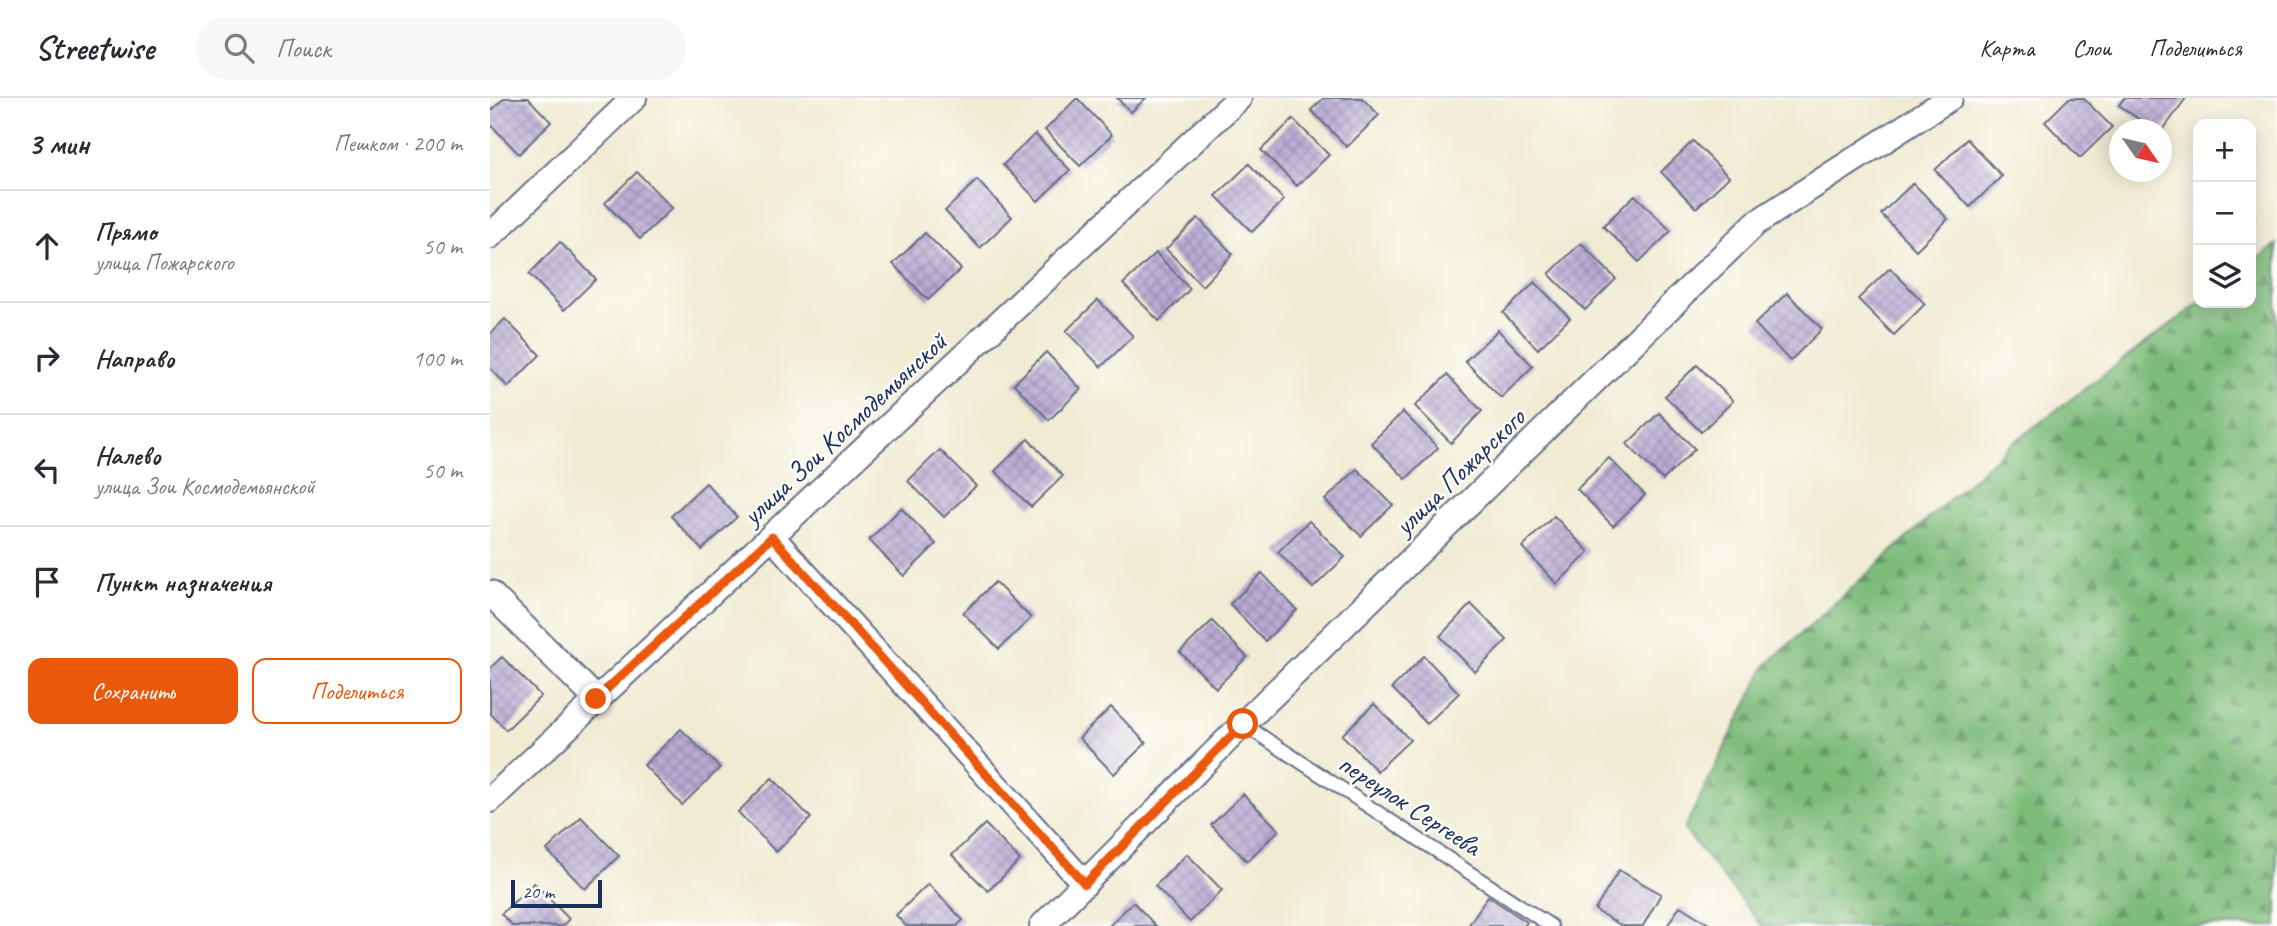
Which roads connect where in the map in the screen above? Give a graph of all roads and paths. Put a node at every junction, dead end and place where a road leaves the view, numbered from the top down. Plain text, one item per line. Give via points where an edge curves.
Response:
1 (634, 98) edge
2 (1238, 98) edge
3 (1950, 98) edge
4 (490, 236) edge
5 (772, 537) junction
6 (490, 593) edge
7 (596, 699) junction
8 (1243, 724) junction
9 (490, 800) edge
10 (1085, 884) junction
11 (1042, 926) edge
12 (1551, 926) edge

1 - 4 street
2 - 5 street, улица Зои Космодемьянской
3 - 8 street, улица Пожарского via 1756,223
5 - 7 street, улица Зои Космодемьянской
5 - 10 street
6 - 7 street
7 - 9 street, улица Зои Космодемьянской
8 - 10 street, улица Пожарского
8 - 12 lane, переулок Сергеева
10 - 11 street, улица Пожарского

